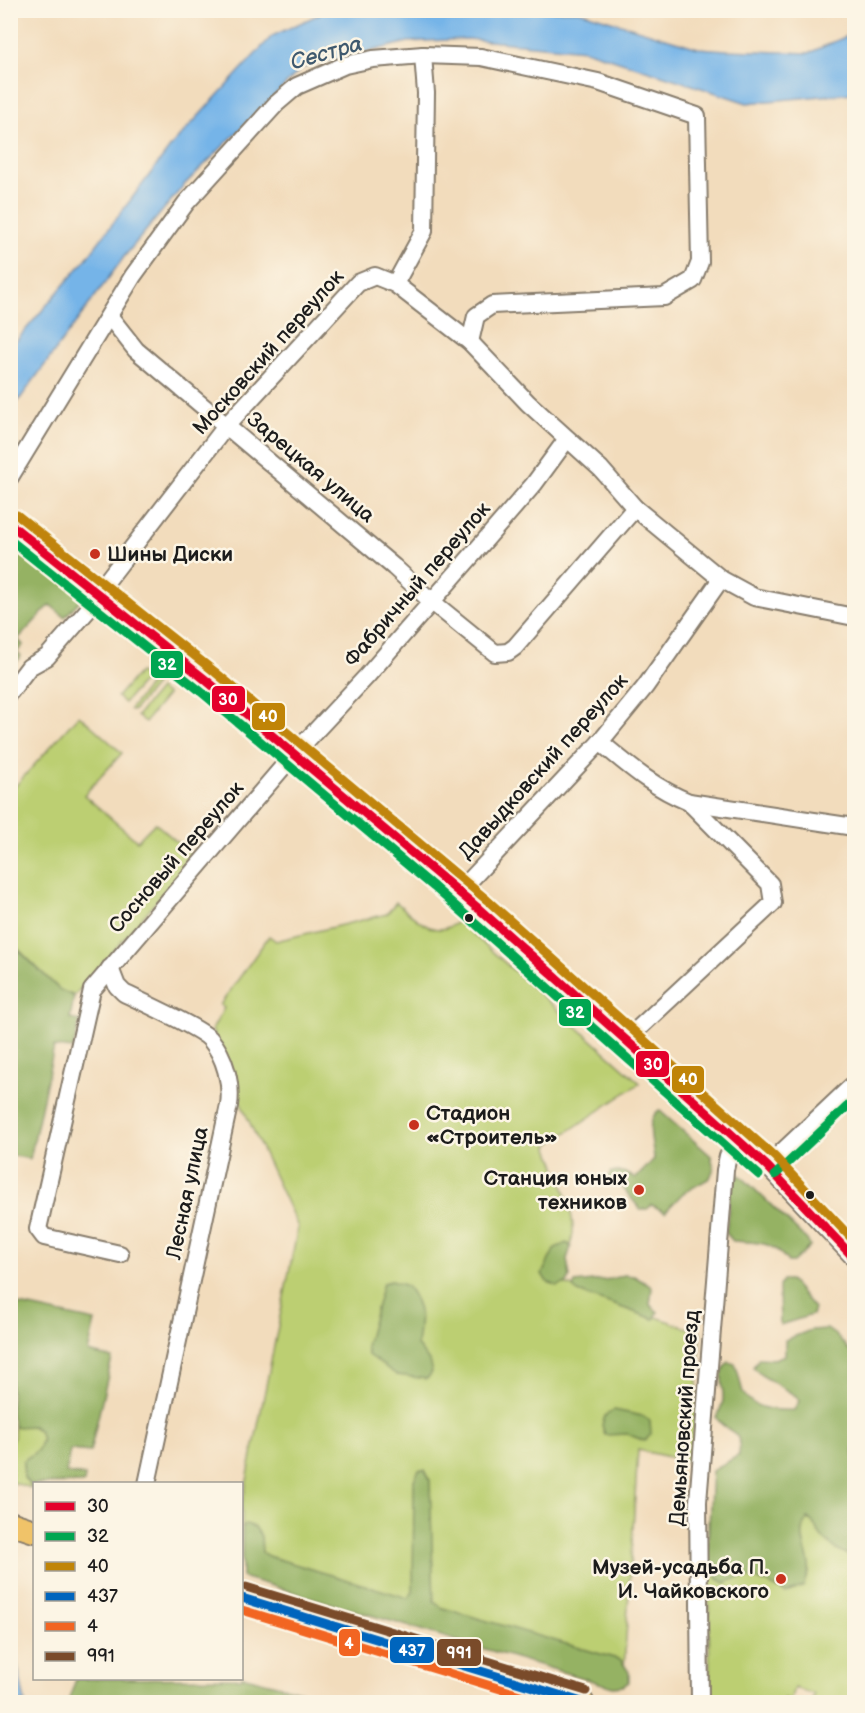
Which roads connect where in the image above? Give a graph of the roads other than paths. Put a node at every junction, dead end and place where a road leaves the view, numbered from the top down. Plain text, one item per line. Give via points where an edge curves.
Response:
1 (423, 55) junction
2 (394, 284) junction
3 (110, 317) junction
4 (470, 342) junction
5 (227, 425) junction
6 (567, 439) junction
7 (10, 477) edge
8 (635, 508) junction
9 (10, 524) edge
10 (109, 578) dead end
11 (721, 579) junction
12 (101, 595) junction
13 (431, 602) junction
14 (855, 617) edge
15 (10, 692) edge
16 (600, 742) junction
17 (294, 754) junction
18 (689, 802) junction
19 (855, 827) edge
20 (459, 892) junction
21 (110, 968) junction
22 (626, 1040) junction
23 (855, 1084) edge
24 (740, 1143) junction
25 (767, 1166) junction
26 (120, 1254) dead end
27 (855, 1258) edge
28 (147, 1482) edge
29 (10, 1523) edge
30 (33, 1531) edge
31 (10, 1538) edge
32 (33, 1546) edge
33 (243, 1598) edge
34 (243, 1612) edge
35 (536, 1702) edge
36 (582, 1702) edge
37 (700, 1702) edge

1 - 2 street via 424,231
1 - 3 street via 345,65 297,86 186,203 133,276
1 - 4 street via 482,57 598,82 697,116 700,262 693,280 664,297 492,305 476,316
2 - 4 street, Московский переулок
2 - 5 street, Московский переулок via 375,276 358,283
3 - 5 street, Зарецкая улица via 136,350
3 - 7 street
4 - 6 street, Московский переулок
5 - 10 street, Московский переулок
5 - 13 street, Зарецкая улица
6 - 8 street, Московский переулок via 601,469
6 - 13 street, Фабричный переулок via 552,463
8 - 11 street, Московский переулок
8 - 13 street, Зарецкая улица via 508,652 495,653
9 - 12 street
11 - 14 street, Московский переулок via 754,597
11 - 16 street, Давыдковский переулок via 645,687
12 - 15 street via 47,657 29,667
12 - 17 street
13 - 17 street, Фабричный переулок
16 - 18 street via 641,777
16 - 20 street, Давыдковский переулок
17 - 20 street
17 - 21 street, Сосновый переулок
18 - 19 street
18 - 22 street via 770,884 773,903
20 - 22 street
21 - 26 street, Сосновый переулок via 92,990 38,1229 44,1237
21 - 28 street, Лесная улица via 124,993 209,1038 230,1088
22 - 24 street
23 - 25 street
24 - 25 street
24 - 37 street, Демьяновский проезд via 728,1156 725,1170 698,1502
25 - 27 street
29 - 30 highway
31 - 32 highway
33 - 36 highway
34 - 35 highway

